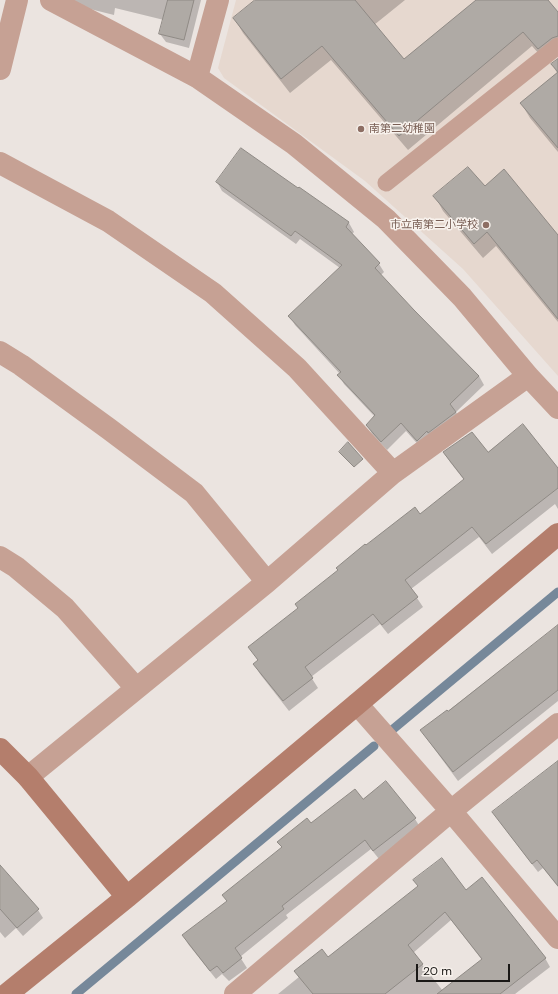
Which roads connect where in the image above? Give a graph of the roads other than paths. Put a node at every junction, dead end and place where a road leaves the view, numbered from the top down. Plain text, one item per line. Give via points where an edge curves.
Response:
1 (17, 0) edge
2 (52, 0) edge
3 (218, 0) edge
4 (558, 46) edge
5 (0, 69) edge
6 (197, 77) junction
7 (0, 163) edge
8 (386, 183) dead end
9 (0, 352) edge
10 (528, 376) junction
11 (558, 408) edge
12 (393, 473) junction
13 (558, 534) edge
14 (0, 557) edge
15 (267, 582) junction
16 (136, 688) junction
17 (357, 704) junction
18 (558, 724) edge
19 (0, 748) edge
20 (28, 777) junction
21 (451, 811) junction
22 (127, 897) junction
23 (558, 938) edge
24 (7, 994) edge
25 (234, 994) edge

1 - 5 street
2 - 6 street
3 - 6 street
4 - 8 lane
6 - 10 street via 294,144 386,219 462,297
7 - 12 street via 108,221 213,293 297,368
9 - 15 street via 194,493
10 - 11 street
10 - 12 street
12 - 15 street
13 - 17 street
14 - 16 street via 16,567 65,608
15 - 16 street
16 - 20 street
17 - 21 street
17 - 22 street
18 - 21 street
19 - 20 street
20 - 22 street
21 - 23 street
21 - 25 street
22 - 24 street

